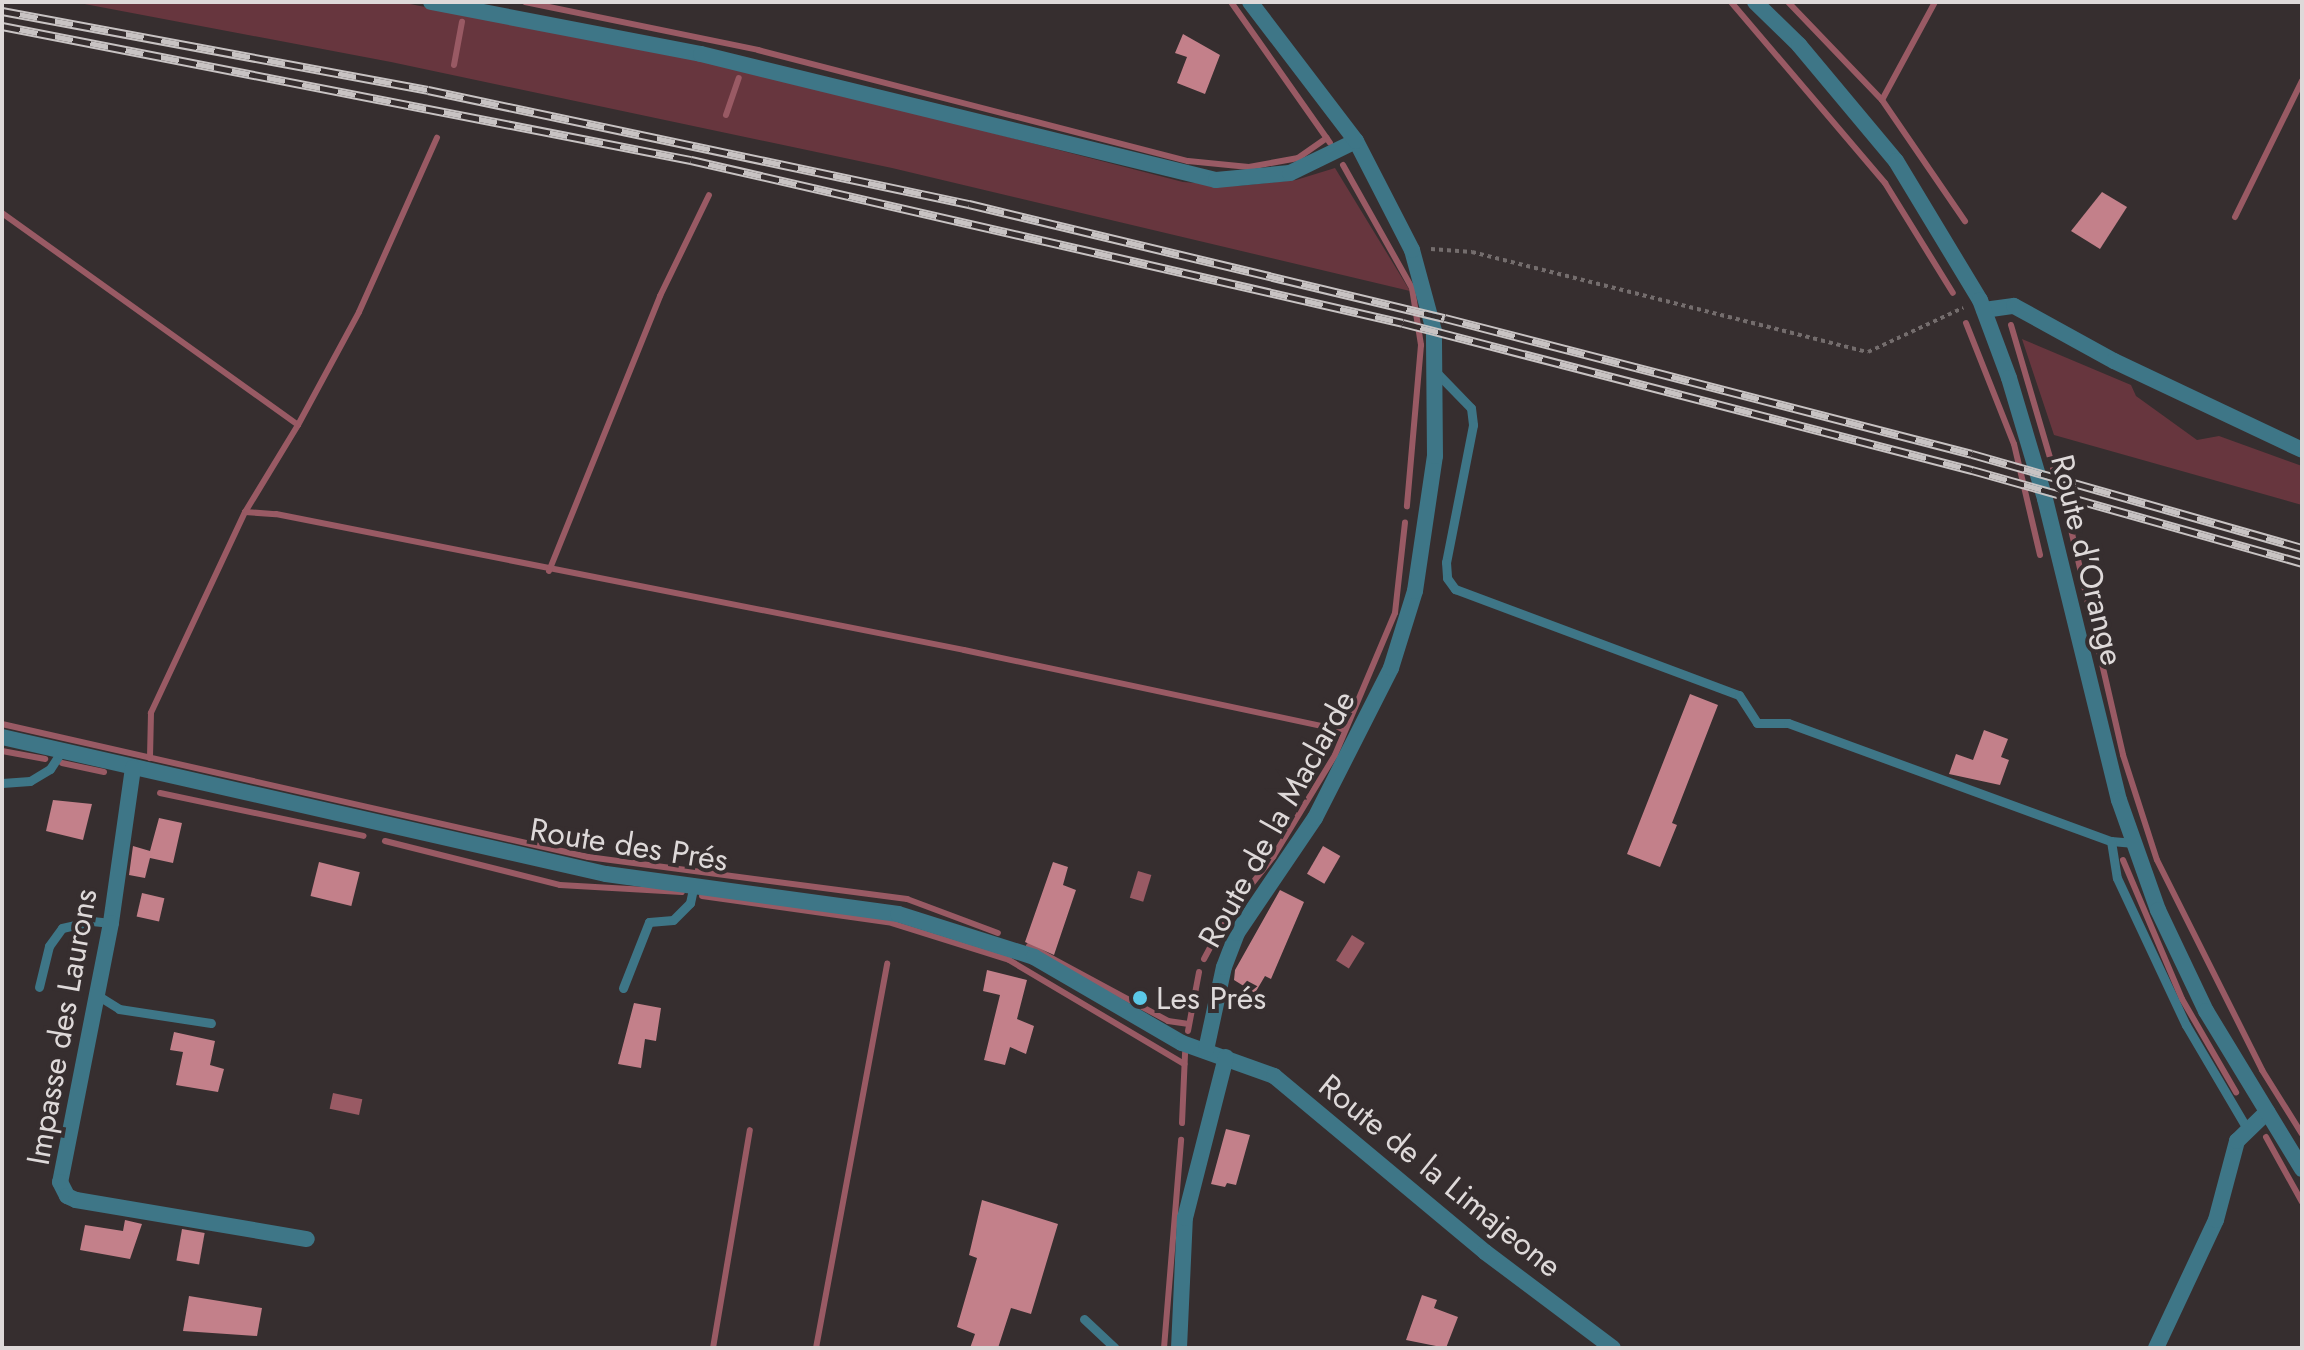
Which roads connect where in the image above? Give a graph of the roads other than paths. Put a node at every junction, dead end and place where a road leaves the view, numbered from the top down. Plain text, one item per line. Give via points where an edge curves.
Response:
1 (431, 2) edge
2 (1250, 2) edge
3 (1755, 2) edge
4 (1356, 141) junction
5 (1982, 305) junction
6 (1436, 372) junction
7 (2302, 450) edge
8 (2, 737) edge
9 (63, 749) junction
10 (133, 768) junction
11 (2, 783) edge
12 (2111, 841) junction
13 (2134, 843) junction
14 (694, 884) junction
15 (111, 923) junction
16 (39, 987) dead end
17 (623, 988) dead end
18 (97, 995) junction
19 (211, 1023) dead end
20 (1206, 1050) junction
21 (1226, 1057) junction
22 (2267, 1112) junction
23 (2246, 1127) junction
24 (2302, 1169) edge
25 (307, 1239) dead end
26 (1084, 1319) dead end
27 (1115, 1348) edge
28 (1179, 1348) edge
29 (1613, 1348) edge
30 (2156, 1348) edge

1 - 4 street via 701,54 1216,180 1290,173
2 - 4 street, Route de la Maclarde
3 - 5 street, Route d'Orange via 1809,56 1896,161
4 - 6 street, Route de la Maclarde via 1412,250 1434,331
5 - 7 street via 2014,306 2141,375
5 - 13 street, Route d'Orange via 2045,499 2068,608
6 - 12 lane via 1471,408 1473,425 1446,562 1447,578 1455,589 1739,695 1757,723 1788,723
6 - 20 street, Route de la Maclarde via 1435,456 1424,534 1415,591 1391,668 1315,818 1237,933
8 - 9 street, Route des Prés
9 - 10 street, Route des Prés
9 - 11 lane via 50,769 30,781
10 - 14 street, Route des Prés via 606,874
10 - 15 street, Impasse des Laurons
12 - 13 lane
12 - 23 lane via 2117,878 2186,1025
13 - 22 street, Route d'Orange via 2158,910 2206,1011
14 - 17 lane via 690,903 673,920 649,922
14 - 20 street, Route des Prés via 898,914 1034,957 1182,1043
15 - 16 lane via 62,928 49,946
15 - 18 street, Impasse des Laurons
18 - 19 lane via 119,1009
18 - 25 street, Impasse des Laurons via 60,1182 67,1196
20 - 21 street, Route des Prés
21 - 28 street via 1185,1218
21 - 29 street, Route de la Limajeone via 1274,1076 1485,1252
22 - 23 street
22 - 24 street, Route d'Orange
23 - 30 street via 2228,1168 2216,1220
26 - 27 lane

